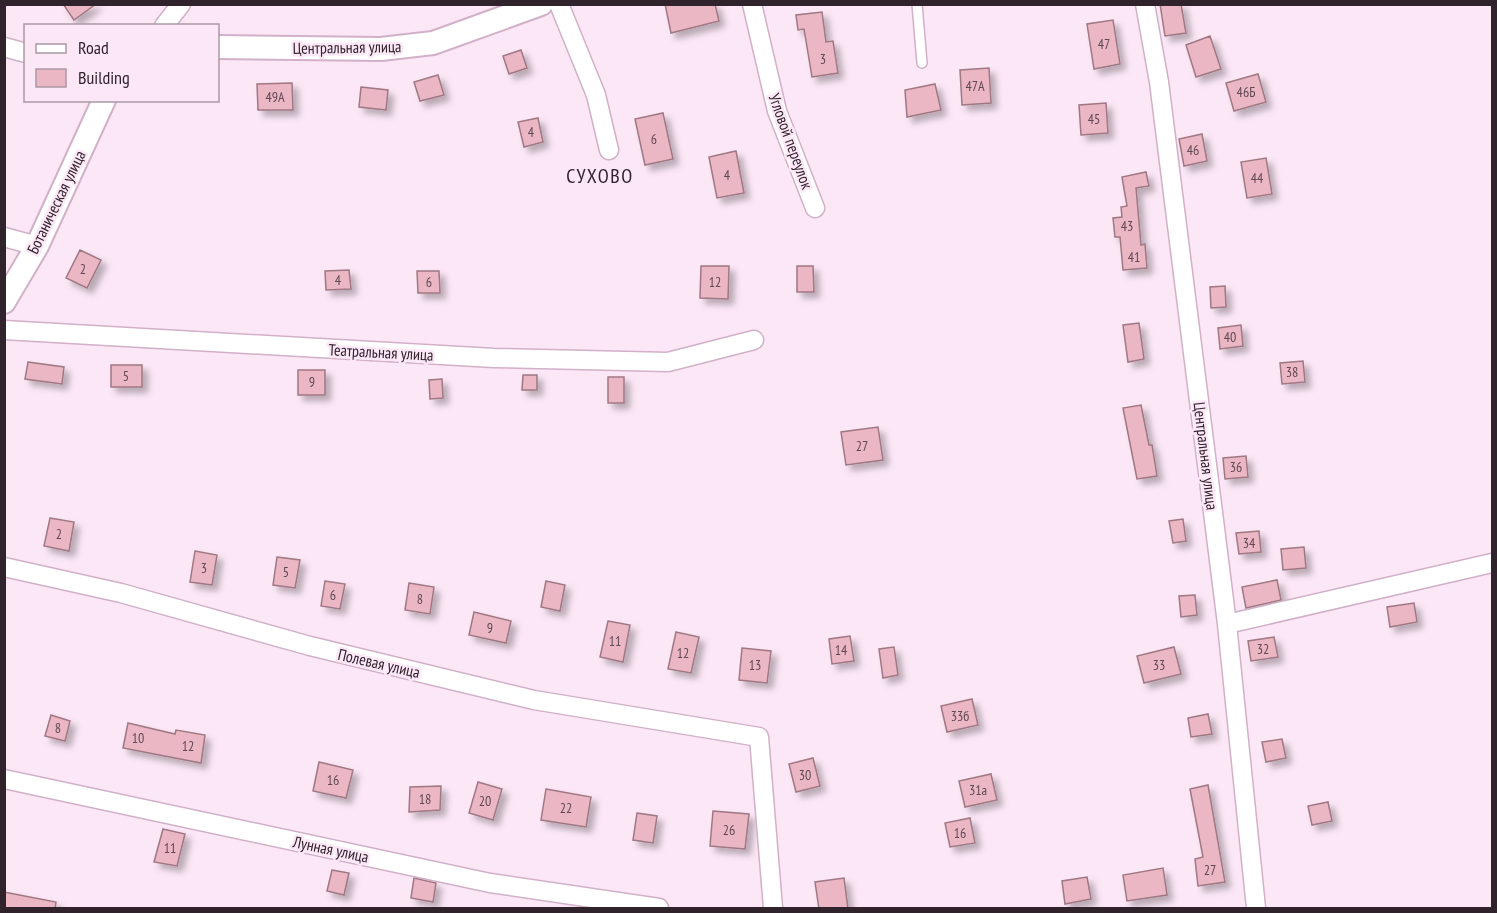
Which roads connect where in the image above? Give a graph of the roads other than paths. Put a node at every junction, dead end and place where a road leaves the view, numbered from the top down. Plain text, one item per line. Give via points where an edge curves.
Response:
1 (181, 4) edge
2 (541, 4) edge
3 (559, 4) edge
4 (752, 4) edge
5 (917, 4) edge
6 (1146, 4) edge
7 (166, 24) edge
8 (4, 47) edge
9 (219, 47) edge
10 (24, 52) edge
11 (922, 63) dead end
12 (103, 102) edge
13 (609, 150) dead end
14 (815, 208) dead end
15 (4, 237) edge
16 (37, 246) junction
17 (4, 302) edge
18 (4, 330) edge
19 (754, 340) dead end
20 (1492, 563) edge
21 (4, 567) edge
22 (1227, 624) junction
23 (4, 779) edge
24 (658, 909) edge
25 (773, 909) edge
26 (1256, 909) edge

1 - 7 street
2 - 9 street, Центральная улица via 433,43 381,49
3 - 13 street via 596,95
4 - 14 street, Угловой переулок via 777,111
5 - 11 lane
6 - 22 street, Центральная улица via 1160,82
8 - 10 street
12 - 16 street, Ботаническая улица
15 - 16 street
16 - 17 street, Ботаническая улица
18 - 19 street, Театральная улица via 494,358 657,362
20 - 22 street
21 - 25 street, Полевая улица via 121,593 310,646 534,700 759,737
22 - 26 street, Центральная улица
23 - 24 street, Лунная улица via 490,883

